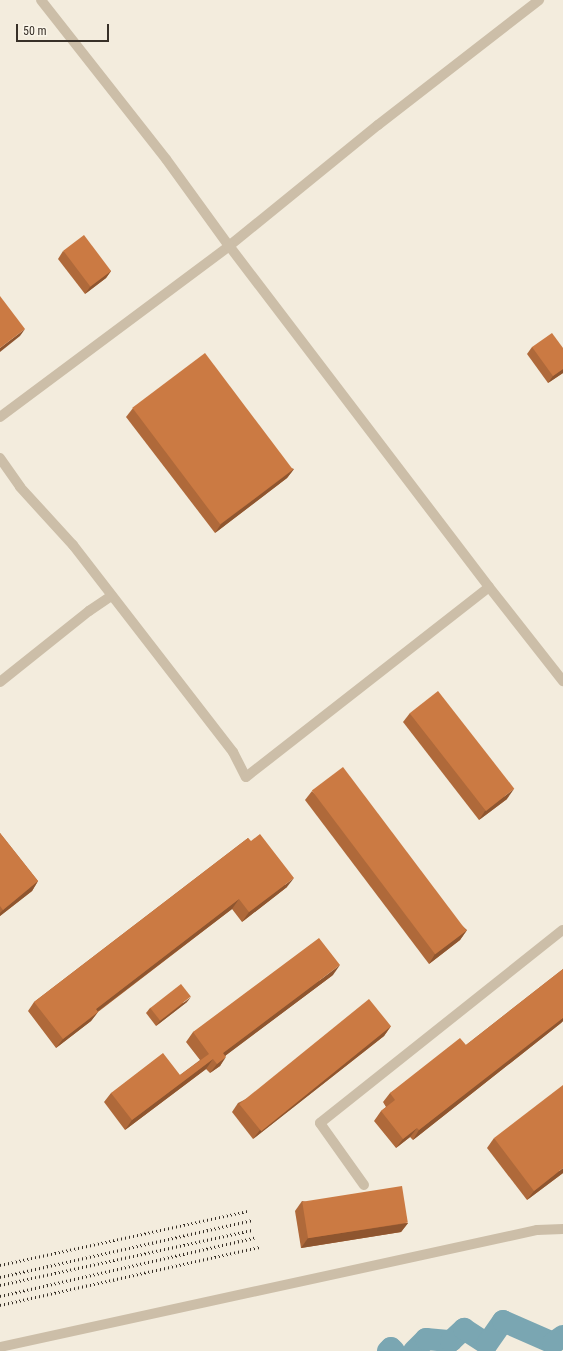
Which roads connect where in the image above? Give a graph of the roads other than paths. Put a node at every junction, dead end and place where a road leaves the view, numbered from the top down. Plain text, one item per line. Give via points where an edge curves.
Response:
1 (41, 0) edge
2 (539, 0) edge
3 (228, 246) junction
4 (0, 417) edge
5 (0, 458) edge
6 (489, 587) junction
7 (111, 596) junction
8 (563, 681) edge
9 (0, 682) edge
10 (563, 930) edge
11 (364, 1184) dead end
12 (563, 1229) edge
13 (0, 1347) edge

1 - 3 street via 166,159
2 - 3 street
3 - 4 street
3 - 6 street
5 - 7 street via 20,487 73,545
6 - 7 street via 246,777 232,752
6 - 8 street
7 - 9 street
10 - 11 street via 320,1123
12 - 13 street via 537,1230

